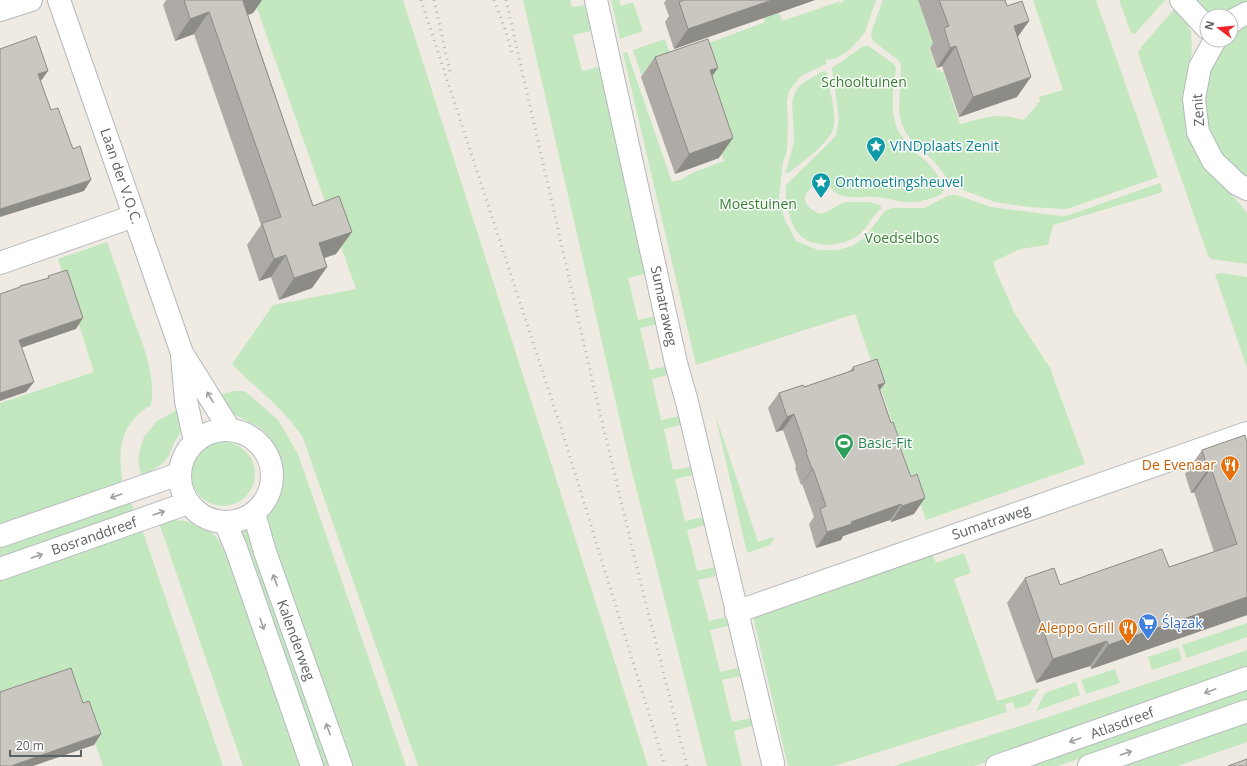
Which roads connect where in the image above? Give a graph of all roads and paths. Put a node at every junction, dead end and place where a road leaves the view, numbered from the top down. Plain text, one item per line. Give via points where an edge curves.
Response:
1 (30, 0) edge
2 (59, 0) edge
3 (596, 0) edge
4 (1181, 0) edge
5 (0, 10) edge
6 (1199, 19) edge
7 (1211, 48) edge
8 (1247, 190) edge
9 (134, 216) junction
10 (0, 263) edge
11 (182, 353) junction
12 (230, 430) junction
13 (1247, 433) edge
14 (195, 441) junction
15 (180, 474) junction
16 (188, 503) junction
17 (254, 513) junction
18 (225, 522) junction
19 (0, 536) edge
20 (0, 569) edge
21 (736, 612) junction
22 (1247, 678) edge
23 (1247, 711) edge
24 (772, 763) dead end
25 (312, 766) edge
26 (341, 766) edge
27 (997, 766) edge
28 (1089, 766) edge

1 - 5 street
2 - 9 street, Laan der V.O.C.
3 - 21 street, Sumatraweg via 676,363
4 - 6 street
7 - 8 street, Zenit via 1200,67 1194,99 1198,132 1213,161 1236,184
9 - 10 street
9 - 11 street, Laan der V.O.C.
12 -> 11 street, Laan der V.O.C.
11 - 14 street, Laan der V.O.C. via 186,401
12 - 14 street via 209,432
12 - 17 street via 251,437 264,450 272,470 268,494
13 - 21 street, Sumatraweg
14 - 15 street via 183,458
15 - 16 street via 182,490
15 -> 19 street
16 - 18 street via 199,514 214,521
20 -> 16 street, Bosranddreef
17 - 18 street via 242,520
26 -> 17 street, Kalenderweg via 265,552
18 -> 25 street, Kalenderweg
21 - 24 street, Sumatraweg
22 -> 27 street, Atlasdreef
28 -> 23 street, Atlasdreef

